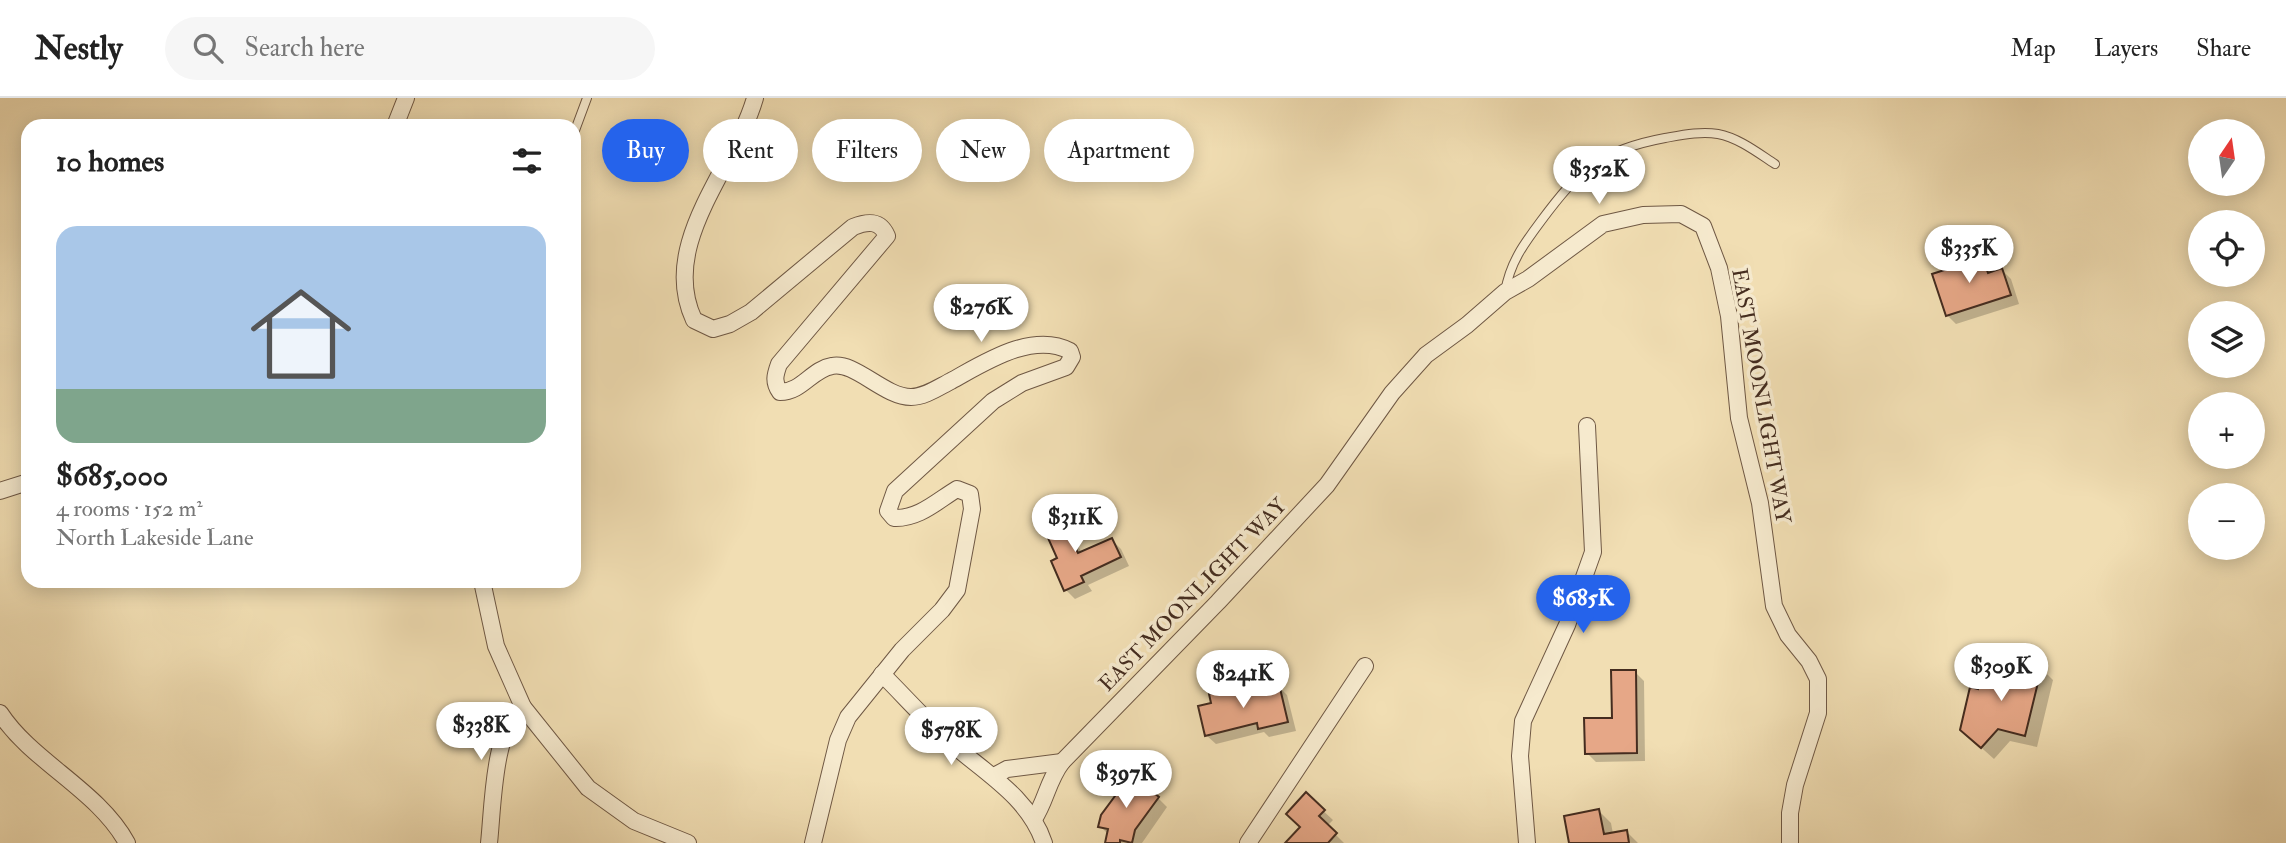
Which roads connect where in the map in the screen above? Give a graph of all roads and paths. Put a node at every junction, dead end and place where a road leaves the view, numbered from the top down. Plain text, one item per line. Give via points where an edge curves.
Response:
1 (406, 98) edge
2 (587, 98) edge
3 (755, 98) edge
4 (398, 119) edge
5 (579, 119) edge
6 (1775, 164) dead end
7 (1505, 292) junction
8 (1587, 426) dead end
9 (21, 484) edge
10 (0, 491) edge
11 (484, 588) edge
12 (1364, 666) dead end
13 (882, 674) junction
14 (523, 707) junction
15 (0, 713) edge
16 (1062, 762) junction
17 (994, 776) junction
18 (1034, 819) junction
19 (127, 843) edge
20 (489, 843) edge
21 (688, 843) edge
22 (813, 843) edge
23 (1044, 843) edge
24 (1248, 843) edge
25 (1527, 843) edge
26 (1790, 843) edge

1 - 4 street
2 - 5 lane
3 - 13 street via 749,120 689,242 687,294 694,320 713,328 751,312 853,227 875,223 887,236 779,364 775,376 780,392 791,392 830,366 843,366 911,397 999,355 1032,346 1056,344 1072,357 1066,367 1022,383 993,401 895,491 888,511 894,518 917,515 957,489 970,494 972,509 957,590
6 - 7 lane via 1743,144 1706,133 1628,145 1611,152 1575,177 1552,206 1509,268
7 - 16 street, EAST MOONLIGHT WAY via 1408,373 1327,485
7 - 26 street, EAST MOONLIGHT WAY via 1603,224 1681,214 1703,226 1719,268 1729,316 1739,418 1757,484 1774,606 1818,679 1818,713 1795,785
8 - 25 street via 1593,552 1567,625 1523,721 1520,756
9 - 10 street
11 - 14 street via 496,646
12 - 24 street
13 - 17 street via 943,736
13 - 22 street via 848,717 838,740
14 - 20 street via 513,713 504,732
14 - 21 street via 588,788 634,821
15 - 19 street via 98,805
16 - 17 street via 1007,769
16 - 18 street, EAST MOONLIGHT WAY
17 - 18 street
18 - 23 street

